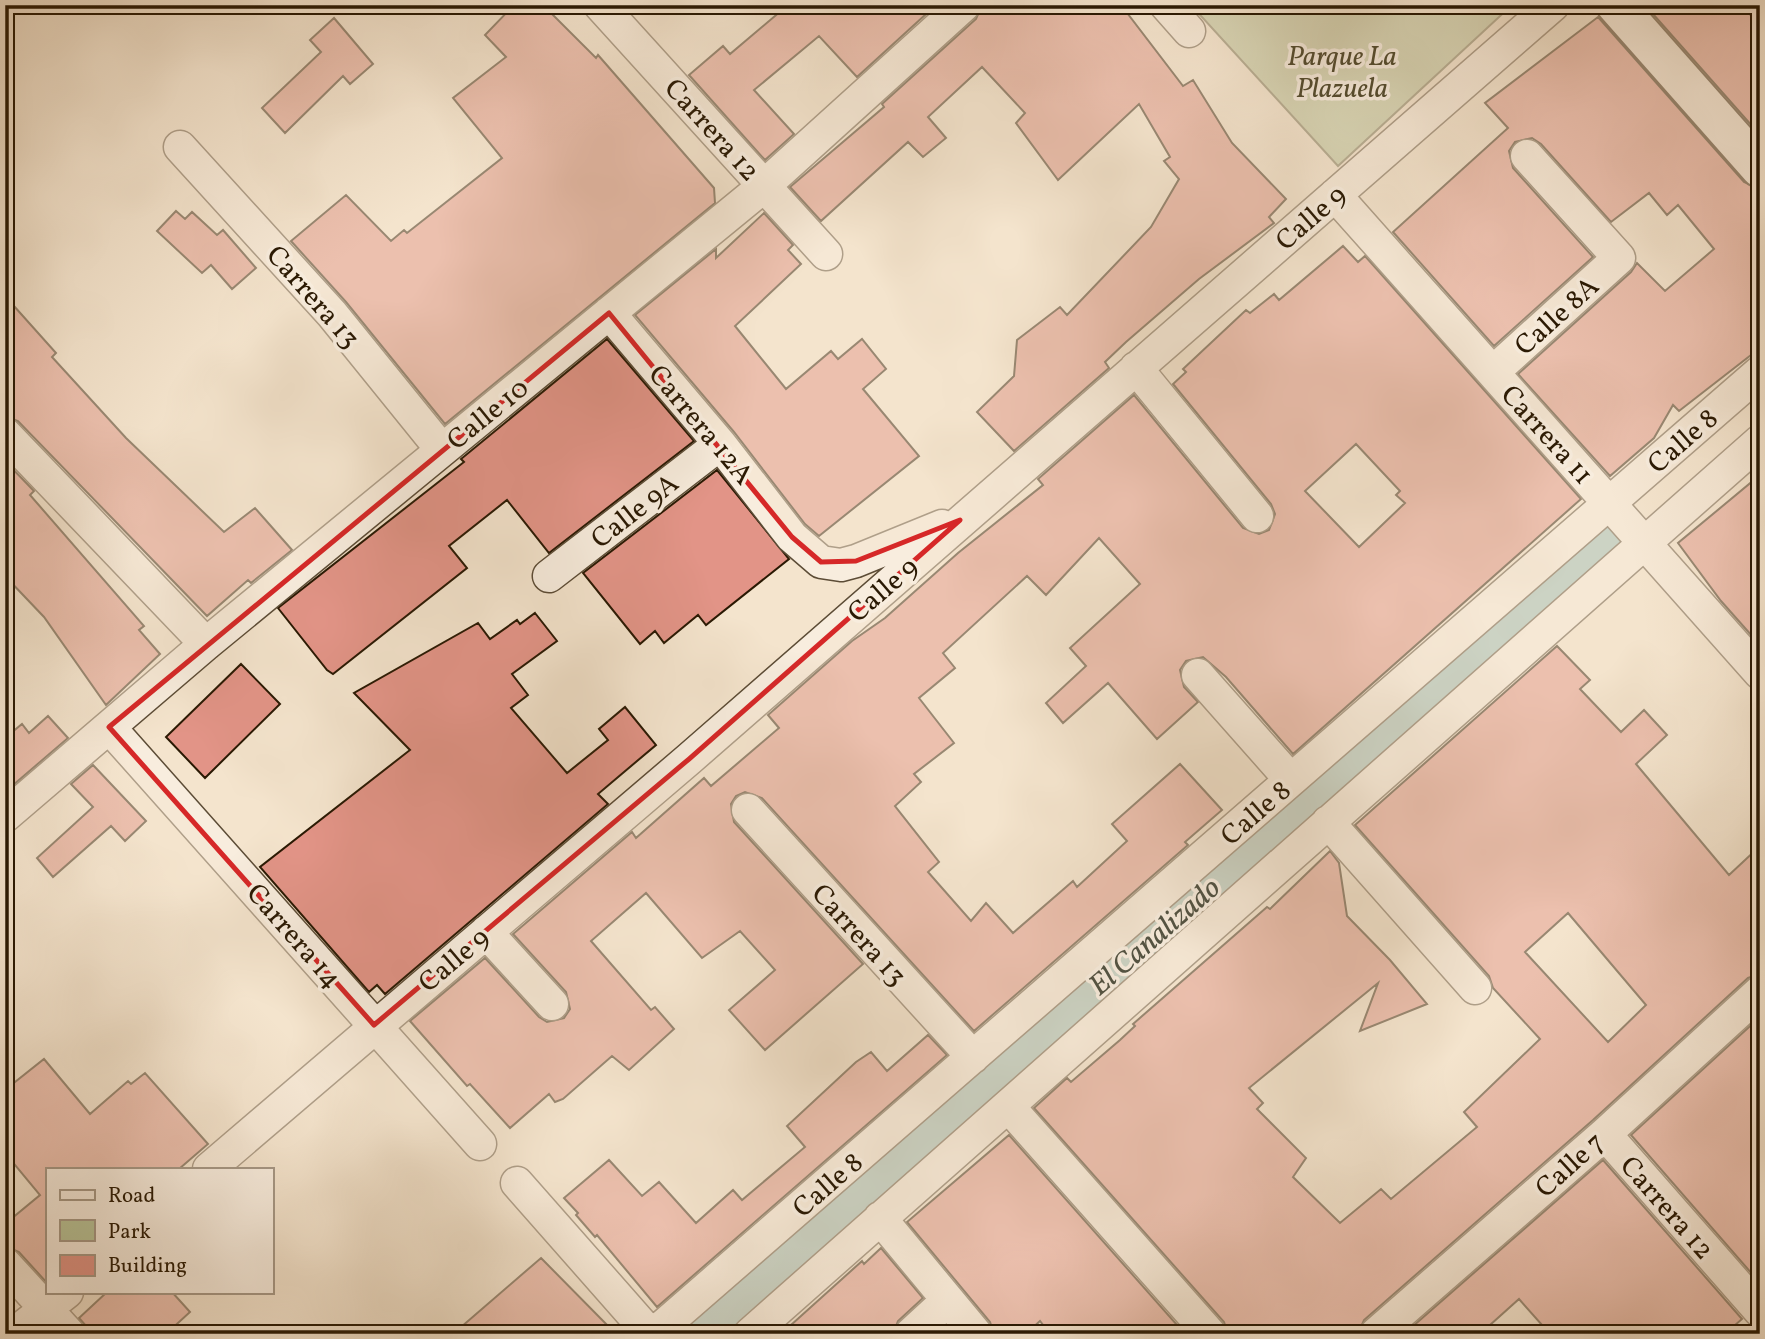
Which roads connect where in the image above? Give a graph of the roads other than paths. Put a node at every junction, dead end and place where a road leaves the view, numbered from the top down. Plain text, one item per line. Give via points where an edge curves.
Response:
1 (600, 5) edge
2 (964, 5) edge
3 (1166, 5) edge
4 (1553, 5) edge
5 (1616, 5) edge
6 (1189, 31) dead end
7 (180, 147) dead end
8 (1527, 156) dead end
9 (1760, 168) edge
10 (764, 186) junction
11 (1335, 195) junction
12 (826, 254) dead end
13 (609, 313) junction
14 (1136, 368) junction
15 (1493, 372) junction
16 (1760, 372) edge
17 (5, 434) edge
18 (1760, 441) edge
19 (720, 444) junction
20 (442, 450) junction
21 (1609, 503) junction
22 (1257, 516) dead end
23 (960, 520) junction
24 (1644, 543) junction
25 (549, 576) dead end
26 (206, 644) junction
27 (1760, 673) edge
28 (1198, 675) dead end
29 (109, 727) junction
30 (1291, 780) junction
31 (748, 810) dead end
32 (5, 816) edge
33 (1328, 822) junction
34 (486, 932) junction
35 (1475, 988) dead end
36 (1760, 992) edge
37 (552, 1004) dead end
38 (374, 1025) junction
39 (973, 1057) junction
40 (1008, 1106) junction
41 (1605, 1134) junction
42 (480, 1144) dead end
43 (210, 1168) edge
44 (517, 1183) dead end
45 (880, 1218) junction
46 (5, 1264) edge
47 (46, 1294) edge
48 (948, 1300) junction
49 (56, 1301) edge
50 (1760, 1311) edge
51 (14, 1334) edge
52 (69, 1334) edge
53 (652, 1334) edge
54 (750, 1334) edge
55 (911, 1334) edge
56 (976, 1334) edge
57 (1210, 1334) edge
58 (1376, 1334) edge

1 - 10 street, Carrera 12
2 - 10 street, Calle 10
3 - 6 street
4 - 11 street, Calle 9
5 - 9 main road
7 - 20 street, Carrera 13 via 332,314
8 - 15 street, Calle 8A via 1619,258
10 - 12 street, Carrera 12
10 - 13 street, Calle 10
11 - 14 street, Calle 9
11 - 15 street, Carrera 11
13 - 19 street, Carrera 12A
13 - 20 street, Calle 10
14 - 22 street
14 - 23 street, Calle 9
15 - 21 street, Carrera 11
16 - 21 street, Calle 8
17 - 26 street
18 - 24 street, Calle 8
19 - 23 street, Carrera 12A via 792,537 821,562 841,565
19 - 25 street, Calle 9A
20 - 26 street, Calle 10
21 - 24 street, Carrera 11
21 - 30 street, Calle 8
23 - 34 street, Calle 9
24 - 27 street, Carrera 11
24 - 33 street, Calle 8
26 - 29 street, Calle 10
28 - 30 street
29 - 32 street, Calle 10
29 - 38 street, Carrera 14
30 - 39 street, Calle 8
31 - 39 street, Carrera 13
33 - 35 street
33 - 40 street, Calle 8
34 - 37 street
34 - 38 street, Calle 9
36 - 41 street, Calle 7
38 - 42 street, Carrera 14
38 - 43 street, Calle 9
39 - 53 street, Calle 8
40 - 45 street, Calle 8
40 - 57 street
41 - 50 street, Carrera 12
41 - 58 street, Calle 7
44 - 53 street
45 - 48 street
45 - 54 street, Calle 8
46 - 47 street
48 - 55 street
48 - 56 street
49 - 51 street
49 - 52 street

